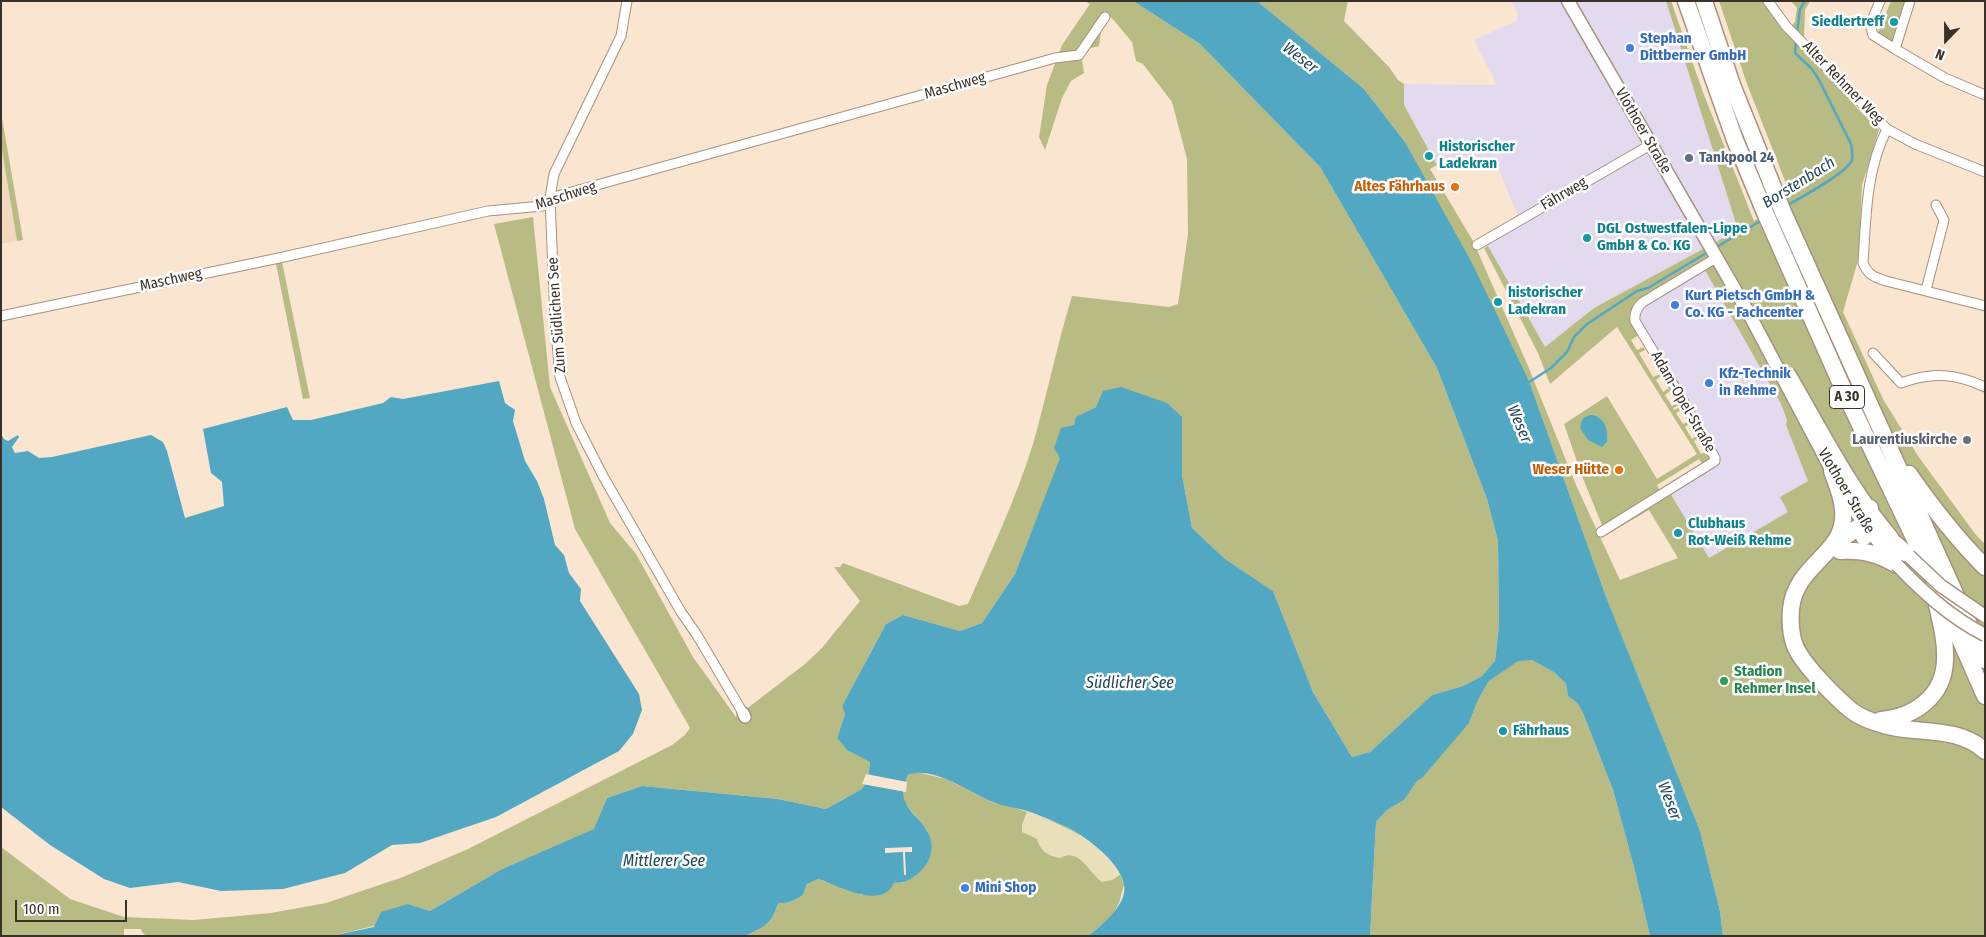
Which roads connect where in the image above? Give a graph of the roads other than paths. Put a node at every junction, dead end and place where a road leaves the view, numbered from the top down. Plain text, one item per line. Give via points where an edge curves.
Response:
1 (627, 1) edge
2 (1568, 1) edge
3 (1686, 1) edge
4 (1704, 1) edge
5 (1768, 1) edge
6 (1880, 1) edge
7 (1910, 1) edge
8 (1105, 17) dead end
9 (1895, 49) junction
10 (1985, 94) edge
11 (1887, 129) junction
12 (1649, 141) junction
13 (1985, 172) edge
14 (550, 198) junction
15 (1936, 205) dead end
16 (1774, 214) junction
17 (1477, 245) dead end
18 (1716, 258) junction
19 (1926, 290) junction
20 (1985, 306) edge
21 (1748, 312) junction
22 (1, 316) edge
23 (1873, 353) dead end
24 (1985, 387) edge
25 (1862, 390) junction
26 (1832, 471) junction
27 (1870, 508) junction
28 (1868, 528) junction
29 (1601, 532) dead end
30 (1837, 547) junction
31 (1903, 560) junction
32 (1985, 567) edge
33 (1930, 571) junction
34 (1985, 616) edge
35 (1985, 635) edge
36 (1985, 660) edge
37 (1985, 696) edge
38 (744, 715) dead end
39 (1871, 721) junction
40 (1985, 751) edge

1 - 14 street, Zum Südlichen See via 621,36 554,174
2 - 12 main road, Vlothoer Straße
3 - 16 highway, A 30 via 1735,140
4 - 16 highway, A 30
5 - 11 street, Alter Rehmer Weg via 1786,26
6 - 9 street via 1870,25 1874,35
7 - 9 street
8 - 14 street, Maschweg via 1078,55 1056,58
9 - 10 street via 1945,78
11 - 13 street, Alter Rehmer Weg
11 - 19 street via 1872,167 1862,263 1872,276
12 - 17 street, Fährweg via 1645,148
12 - 18 main road, Vlothoer Straße
14 - 22 street, Maschweg via 542,206 488,211
14 - 38 street, Zum Südlichen See via 560,377 576,423 681,612
15 - 19 street via 1944,220
16 - 25 highway, A 30
16 - 33 highway, A 30 via 1845,393
18 - 21 main road, Vlothoer Straße
18 - 29 street, Adam-Opel-Straße via 1643,302 1634,315 1715,461
19 - 20 street
21 - 26 main road, Vlothoer Straße
21 - 27 main road, Vlothoer Straße via 1772,343
23 - 24 street via 1901,383 1945,374
25 - 32 highway via 1881,415 1908,471 1926,499 1962,545
25 - 36 highway, A 30
26 - 28 main road, Vlothoer Straße
26 - 30 highway via 1844,517
27 - 28 highway
27 - 31 main road, Vlothoer Straße
28 - 30 highway via 1859,527
28 - 31 highway via 1883,535
30 - 31 highway
30 - 39 highway via 1806,572 1796,587 1790,626 1795,646 1815,675 1852,711
31 - 34 main road, Vlothoer Straße, bridge
31 - 35 main road, Vlothoer Straße, bridge via 1932,599
33 - 37 highway, A 30
33 - 39 highway via 1945,641 1940,684 1932,698 1919,709 1900,717
39 - 40 highway via 1885,726 1959,736

